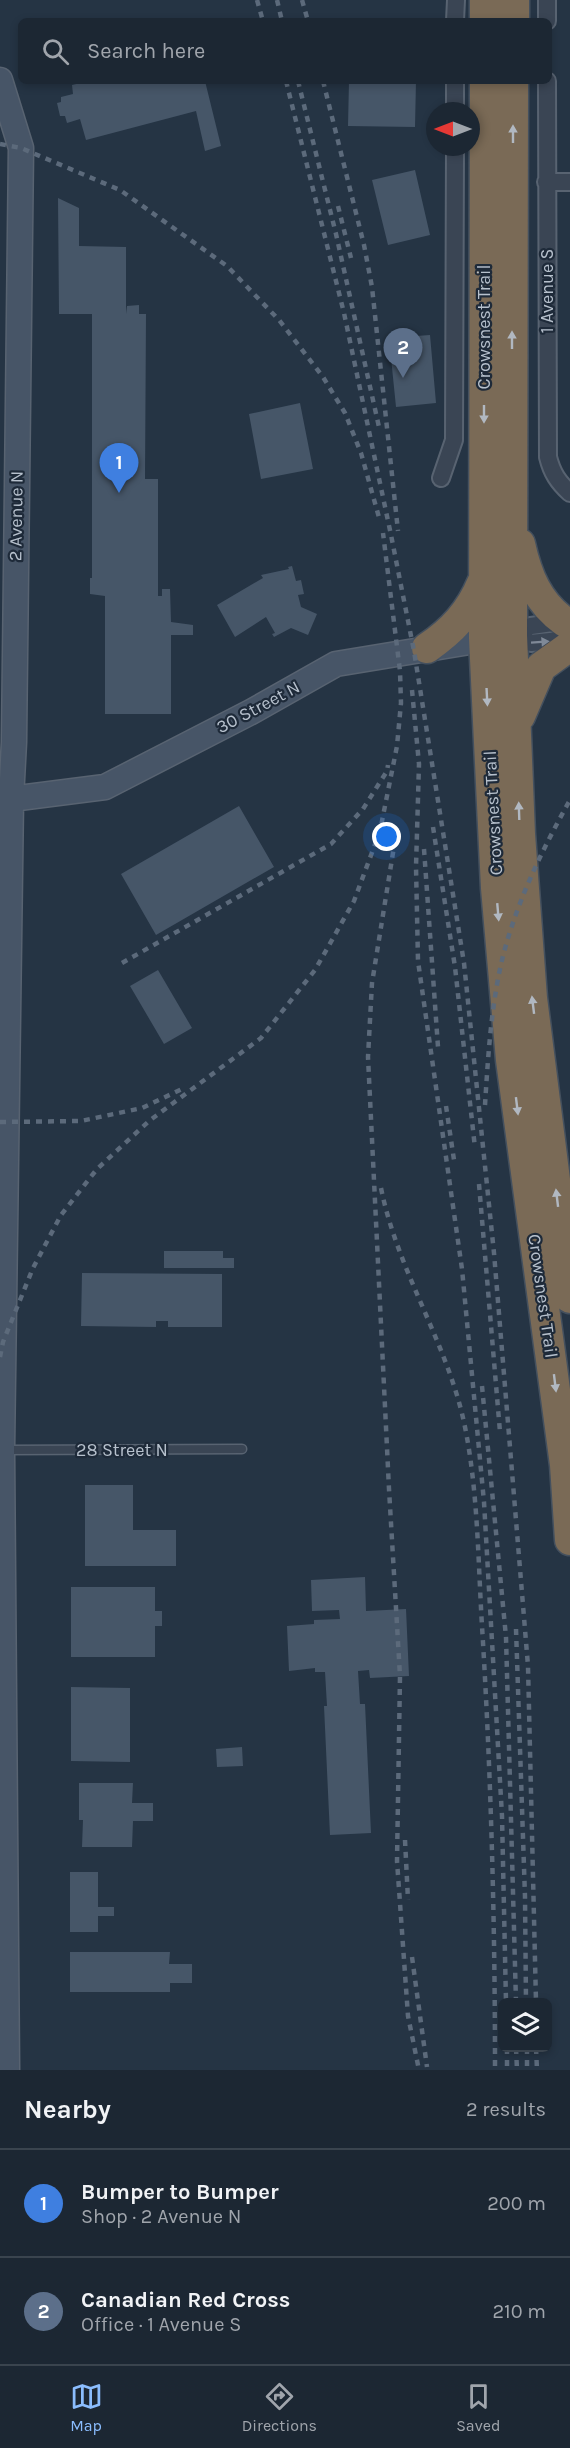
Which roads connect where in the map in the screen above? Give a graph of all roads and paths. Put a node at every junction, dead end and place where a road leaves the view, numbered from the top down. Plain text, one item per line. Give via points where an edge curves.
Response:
1 (456, 0) edge
2 (485, 0) edge
3 (514, 0) edge
4 (547, 0) edge
5 (456, 18) edge
6 (485, 18) edge
7 (514, 18) edge
8 (547, 18) edge
9 (0, 80) edge
10 (455, 84) edge
11 (485, 84) edge
12 (513, 84) edge
13 (547, 84) edge
14 (455, 102) edge
15 (455, 156) edge
16 (546, 182) junction
17 (570, 182) edge
18 (441, 478) dead end
19 (8, 488) edge
20 (570, 493) edge
21 (512, 503) junction
22 (484, 578) junction
23 (569, 632) edge
24 (498, 637) junction
25 (427, 648) junction
26 (516, 746) junction
27 (11, 799) junction
28 (570, 1298) edge
29 (242, 1449) dead end
30 (1, 1464) edge
31 (568, 1465) edge
32 (570, 1540) edge
33 (7, 2070) edge

1 - 5 street
2 - 6 highway
3 - 7 highway
4 - 8 street
9 - 19 street, 2 Avenue N via 21,148
10 - 14 street
11 -> 22 highway, Crowsnest Trail
21 -> 12 highway, Crowsnest Trail
13 - 16 street, 1 Avenue S
15 - 18 street via 454,440
16 - 17 street
16 - 20 street, 1 Avenue S via 548,457 551,470
19 - 27 street, 2 Avenue N via 14,742
21 - 23 highway via 524,563 534,588
21 - 24 highway, Crowsnest Trail
22 - 24 highway, Crowsnest Trail
22 - 25 highway via 462,620
23 - 24 street via 531,626
23 - 26 highway via 541,667 520,711
24 - 25 street, 30 Street N
24 - 26 highway, Crowsnest Trail
24 -> 31 highway, Crowsnest Trail via 496,888 506,1007 528,1195
25 - 27 street, 30 Street N via 336,664 105,787
28 -> 26 highway, Crowsnest Trail via 532,998
27 - 30 street, 2 Avenue N
29 - 30 lane, 28 Street N
30 - 33 street, 2 Avenue N
31 - 32 highway, Crowsnest Trail

